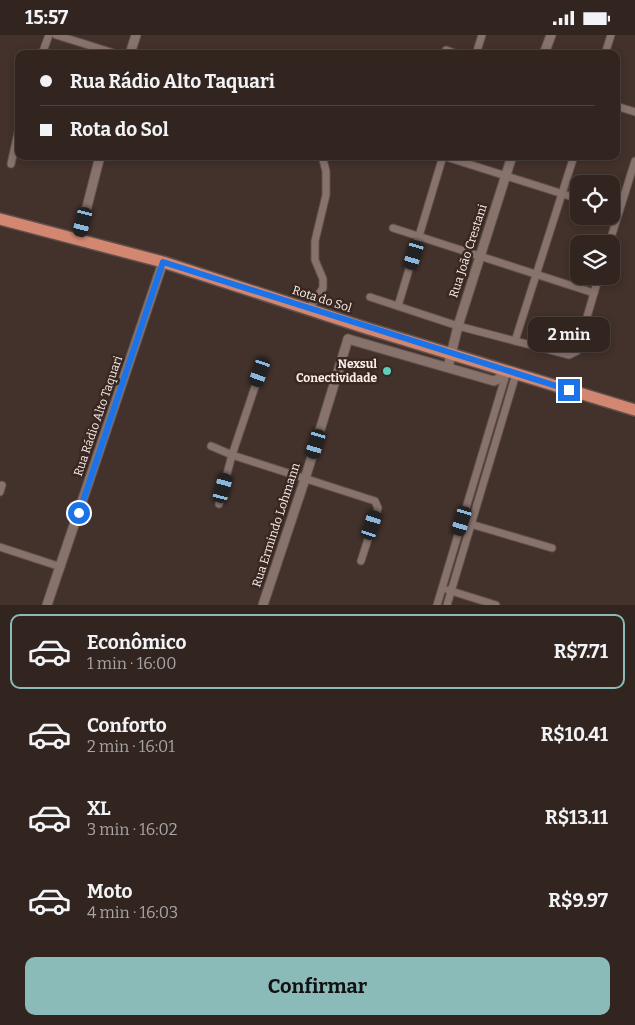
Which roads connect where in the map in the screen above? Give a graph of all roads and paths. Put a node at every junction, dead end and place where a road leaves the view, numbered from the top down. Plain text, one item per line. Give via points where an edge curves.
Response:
1 (49, 35) edge
2 (56, 35) edge
3 (136, 35) edge
4 (482, 35) edge
5 (551, 35) edge
6 (611, 35) edge
7 (43, 50) edge
8 (104, 50) edge
9 (131, 50) edge
10 (477, 50) edge
11 (545, 50) edge
12 (606, 50) edge
13 (620, 107) edge
14 (635, 112) edge
15 (15, 146) edge
16 (99, 160) edge
17 (323, 160) edge
18 (442, 160) edge
19 (456, 160) edge
20 (511, 160) edge
21 (573, 160) edge
22 (635, 161) edge
23 (11, 164) dead end
24 (506, 175) junction
25 (562, 194) junction
26 (570, 196) edge
27 (620, 210) edge
28 (0, 219) edge
29 (393, 228) dead end
30 (79, 238) junction
31 (420, 238) junction
32 (479, 257) junction
33 (163, 262) junction
34 (536, 275) junction
35 (596, 285) edge
36 (594, 293) junction
37 (370, 297) dead end
38 (398, 306) junction
39 (309, 309) junction
40 (340, 319) junction
41 (458, 326) junction
42 (348, 339) junction
43 (515, 341) junction
44 (451, 353) junction
45 (448, 367) junction
46 (260, 372) dead end
47 (507, 377) junction
48 (635, 410) edge
49 (211, 446) dead end
50 (232, 455) junction
51 (305, 479) junction
52 (219, 504) dead end
53 (462, 521) junction
54 (471, 524) junction
55 (0, 547) edge
56 (552, 548) dead end
57 (361, 561) dead end
58 (61, 567) junction
59 (442, 589) junction
60 (450, 591) junction
61 (47, 605) edge
62 (263, 605) edge
63 (437, 605) edge
64 (447, 605) edge
65 (496, 605) edge

1 - 7 street
2 - 8 street
3 - 9 street
4 - 10 street
5 - 11 street
6 - 12 street
13 - 14 street
15 - 23 street
16 - 30 street
17 - 39 street via 326,195 315,241 323,288
18 - 31 street
19 - 24 street
20 - 24 street, Rua João Crestani
21 - 25 street
22 - 27 street
24 - 25 street
24 - 32 street, Rua João Crestani
25 - 26 street
25 - 34 street
28 - 30 highway, Rota do Sol
29 - 31 street
30 - 33 highway, Rota do Sol
31 - 32 street
31 - 38 street
32 - 34 street
32 - 41 street, Rua João Crestani
33 - 39 highway, Rota do Sol
33 - 58 street, Rua Rádio Alto Taquari
34 - 36 street
34 - 43 street
35 - 36 street
36 - 43 street via 576,351 569,355
37 - 38 street
38 - 41 street
39 - 40 highway, Rota do Sol
40 - 42 street
40 - 44 highway, Rota do Sol
41 - 43 street
41 - 44 street, Rua João Crestani
42 - 45 street
42 - 51 street, Rua Ermindo Lohmann
44 - 45 street, Rua João Crestani
44 - 47 highway, Rota do Sol
45 - 47 street
46 - 50 street
47 - 48 highway, Rota do Sol
47 - 53 street
47 - 54 street
49 - 50 street
50 - 51 street
50 - 52 street
51 - 57 street via 375,501 378,508
51 - 62 street, Rua Ermindo Lohmann
53 - 54 street
53 - 59 street
54 - 56 street
54 - 60 street
55 - 58 street
58 - 61 street, Rua Rádio Alto Taquari
59 - 60 street
59 - 63 street
60 - 64 street
60 - 65 street

